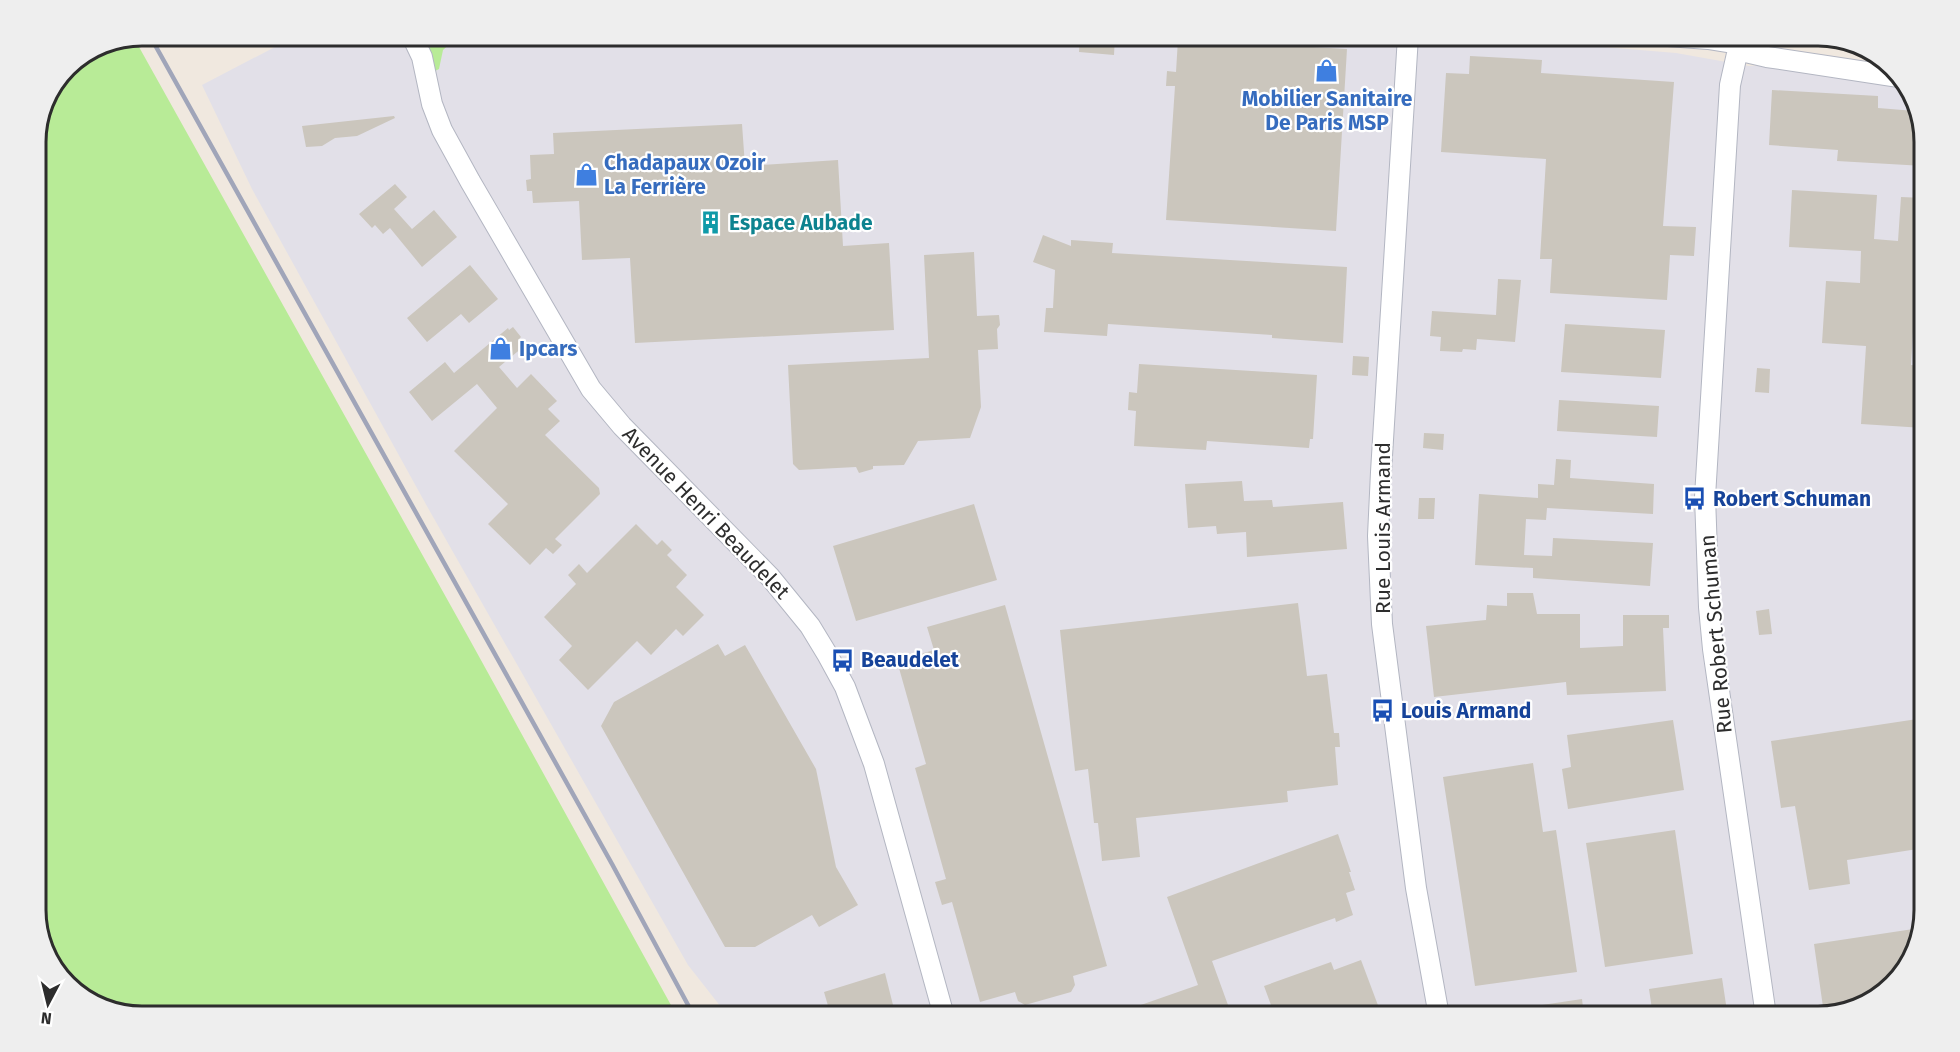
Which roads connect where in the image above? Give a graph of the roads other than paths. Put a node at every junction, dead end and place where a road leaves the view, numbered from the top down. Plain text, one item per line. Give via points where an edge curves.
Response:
1 (417, 46) edge
2 (1407, 46) edge
3 (1738, 46) edge
4 (1745, 46) edge
5 (1886, 75) edge
6 (941, 1006) edge
7 (1437, 1006) edge
8 (1766, 1006) edge

1 - 6 street, Avenue Henri Beaudelet via 442,130 587,382 622,426 770,577 827,654 845,687 874,764
2 - 7 street, Rue Louis Armand via 1378,536 1380,598 1392,708 1416,888
3 - 8 street, Rue Robert Schuman via 1731,73 1725,156 1705,497 1706,538 1713,649
4 - 5 street via 1767,57

